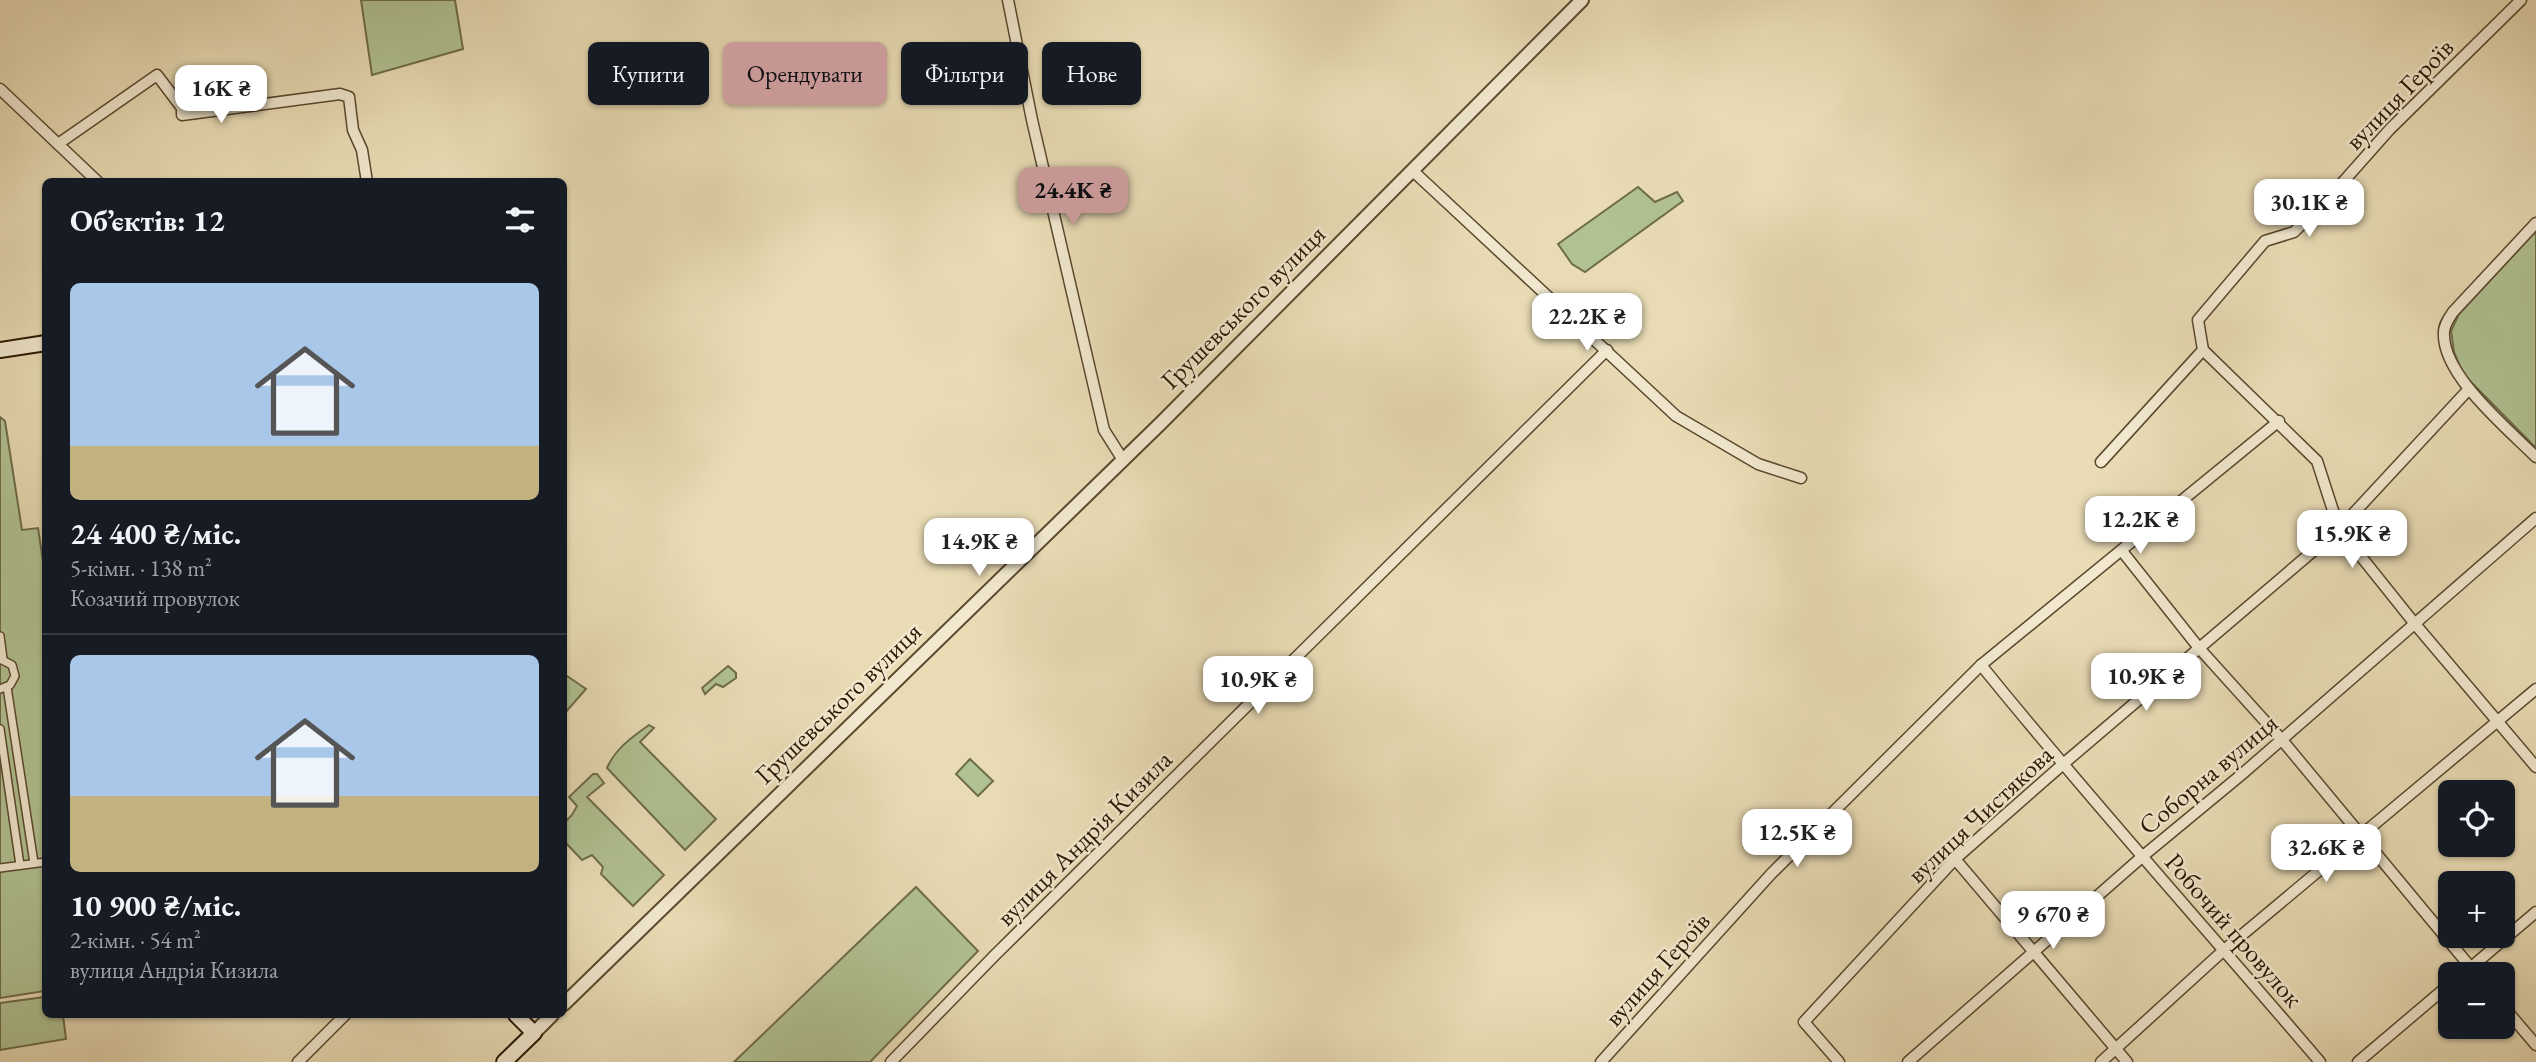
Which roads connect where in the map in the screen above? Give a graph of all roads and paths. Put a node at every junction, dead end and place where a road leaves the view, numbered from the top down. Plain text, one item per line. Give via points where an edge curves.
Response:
1 (1008, 0) edge
2 (1582, 0) edge
3 (2521, 0) edge
4 (0, 89) edge
5 (58, 144) junction
6 (1413, 171) junction
7 (94, 178) edge
8 (366, 178) edge
9 (2536, 223) edge
10 (42, 344) edge
11 (0, 350) edge
12 (1606, 350) junction
13 (2203, 350) junction
14 (2469, 388) junction
15 (2278, 421) junction
16 (2536, 457) edge
17 (1123, 460) junction
18 (2101, 462) dead end
19 (1801, 478) dead end
20 (2536, 519) edge
21 (2339, 529) junction
22 (2122, 551) junction
23 (2415, 624) junction
24 (0, 636) edge
25 (2199, 648) junction
26 (2, 659) edge
27 (1981, 665) junction
28 (4, 688) edge
29 (2536, 689) edge
30 (2500, 721) junction
31 (0, 729) edge
32 (2282, 740) junction
33 (2062, 765) junction
34 (2536, 766) edge
35 (21, 773) junction
36 (7, 775) junction
37 (2360, 835) junction
38 (2143, 856) junction
39 (1955, 859) junction
40 (42, 862) edge
41 (34, 863) junction
42 (20, 865) junction
43 (0, 868) edge
44 (2536, 912) edge
45 (2224, 950) junction
46 (2033, 951) junction
47 (2466, 962) edge
48 (2483, 962) edge
49 (2438, 995) edge
50 (567, 1001) edge
51 (342, 1018) edge
52 (519, 1018) edge
53 (549, 1018) edge
54 (2515, 1020) edge
55 (534, 1033) junction
56 (2536, 1045) edge
57 (2116, 1049) junction
58 (298, 1062) edge
59 (504, 1062) edge
60 (891, 1062) edge
61 (1601, 1062) edge
62 (1839, 1062) edge
63 (1908, 1062) edge
64 (2101, 1062) edge
65 (2127, 1062) edge
66 (2320, 1062) edge
67 (2358, 1062) edge

1 - 17 street via 1104,430
2 - 6 street, Грушевського вулиця
3 - 13 street, вулиця Героїв via 2294,232 2265,241 2198,320
4 - 5 street
5 - 7 street
5 - 8 street via 158,75 182,108 182,115 340,94 349,97
6 - 12 street
6 - 17 street, Грушевського вулиця
9 - 14 street via 2453,312 2444,328 2444,346 2452,367
10 - 11 main road
12 - 19 street via 1676,416 1758,464
12 - 60 street, вулиця Андрія Кизила
13 - 15 street
13 - 18 street
14 - 16 street
14 - 21 street, вулиця Чистякова
15 - 21 street via 2317,461
15 - 22 street, вулиця Героїв
17 - 50 street, Грушевського вулиця
20 - 23 street, Соборна вулиця
21 - 23 street
21 - 25 street, вулиця Чистякова
22 - 25 street
22 - 27 street, вулиця Героїв
23 - 30 street
23 - 32 street, Соборна вулиця
24 - 26 street
25 - 32 street
25 - 33 street, вулиця Чистякова
26 - 28 street via 15,671 13,681
27 - 33 street, Робочий провулок
27 - 61 street, вулиця Героїв via 1771,874
28 - 35 street
29 - 30 street
30 - 34 street
30 - 37 street
31 - 36 street
32 - 37 street
32 - 38 street, Соборна вулиця
33 - 38 street, Робочий провулок
33 - 39 street, вулиця Чистякова
35 - 36 street
35 - 41 street
36 - 42 street
37 - 45 street
37 - 47 street
38 - 45 street, Робочий провулок
38 - 46 street, Соборна вулиця
39 - 46 street
39 - 62 street, вулиця Чистякова via 1804,1022
40 - 41 street
41 - 42 street
42 - 43 street
44 - 48 street
45 - 57 street
45 - 66 street, Робочий провулок
46 - 57 street
46 - 63 street, Соборна вулиця
49 - 67 street
51 - 58 street
52 - 55 main road
53 - 55 street
54 - 56 street
55 - 59 main road
57 - 64 street
57 - 65 street

